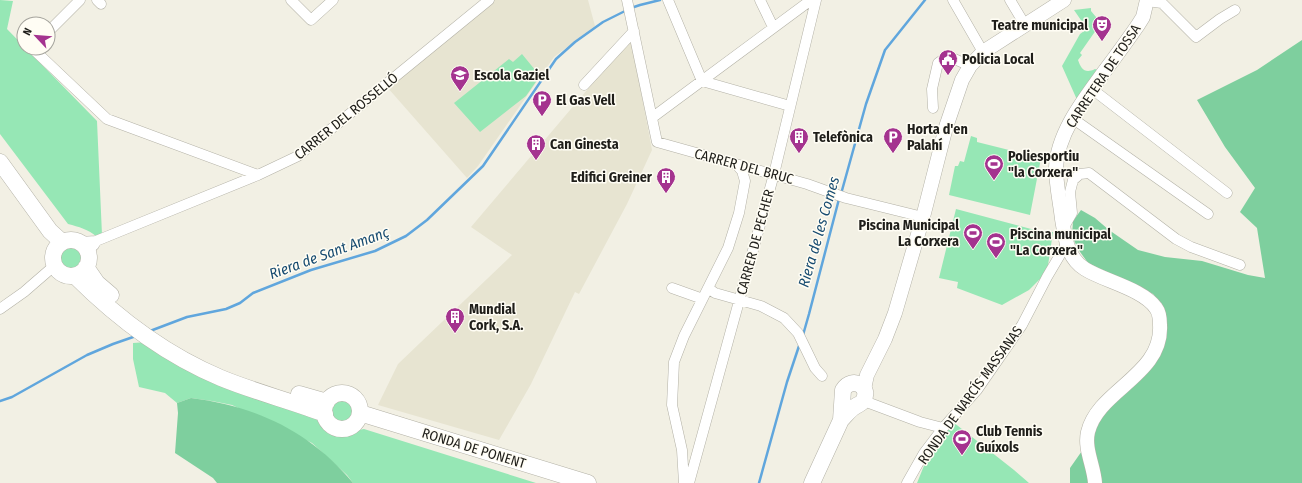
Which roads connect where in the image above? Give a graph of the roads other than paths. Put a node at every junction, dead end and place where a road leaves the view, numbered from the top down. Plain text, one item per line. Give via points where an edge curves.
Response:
1 (80, 0) edge
2 (291, 0) edge
3 (333, 0) edge
4 (489, 0) edge
5 (760, 0) edge
6 (811, 0) edge
7 (816, 0) edge
8 (953, 0) edge
9 (1010, 0) edge
10 (1064, 0) edge
11 (669, 1) edge
12 (1147, 1) edge
13 (629, 6) edge
14 (1234, 10) dead end
15 (56, 24) edge
16 (1026, 25) junction
17 (773, 27) junction
18 (634, 31) junction
19 (983, 52) junction
20 (40, 56) edge
21 (970, 66) junction
22 (702, 81) junction
23 (584, 85) dead end
24 (1092, 89) junction
25 (790, 106) junction
26 (933, 108) dead end
27 (653, 117) junction
28 (1072, 118) junction
29 (0, 162) edge
30 (736, 164) junction
31 (774, 174) junction
32 (258, 175) junction
33 (0, 178) edge
34 (1227, 193) dead end
35 (1208, 214) dead end
36 (923, 217) junction
37 (1064, 227) junction
38 (1067, 243) junction
39 (88, 244) junction
40 (57, 253) junction
41 (1240, 265) dead end
42 (81, 271) junction
43 (672, 288) dead end
44 (708, 288) junction
45 (700, 298) dead end
46 (739, 300) junction
47 (0, 309) edge
48 (822, 376) dead end
49 (858, 392) junction
50 (326, 408) junction
51 (359, 417) junction
52 (944, 428) junction
53 (554, 483) edge
54 (588, 483) edge
55 (684, 483) edge
56 (689, 483) edge
57 (812, 483) edge
58 (907, 483) edge
59 (1095, 483) edge

1 - 15 street
2 - 3 street via 311,20
4 - 32 street, CARRER DEL ROSSELLÓ via 315,144 298,156
5 - 17 street
6 - 17 street
7 - 25 street, CARRER DE PECHER
8 - 19 street
9 - 16 street
10 - 16 main road
11 - 22 street
12 - 14 street via 1162,3 1196,37
12 - 24 main road, CARRETERA DE TOSSA via 1138,25
13 - 18 street
16 - 19 main road
17 - 22 street
18 - 23 street
18 - 27 street
19 - 21 main road
20 - 32 street via 107,119
21 - 26 street via 948,56 938,63 932,89
21 - 36 main road via 962,80 952,110
22 - 25 street
22 - 27 street
24 - 28 main road, CARRETERA DE TOSSA
24 - 34 street
25 - 31 street, CARRER DE PECHER
27 - 30 street, CARRER DEL BRUC via 657,142
28 - 35 street
28 - 37 main road, CARRETERA DE TOSSA via 1056,166
29 - 40 main road via 50,231
30 - 31 street, CARRER DEL BRUC
30 - 44 street via 746,181 739,213 728,248
31 - 36 street, CARRER DEL BRUC via 846,198
31 - 46 street, CARRER DE PECHER
32 - 39 street, CARRER DEL ROSSELLÓ
33 - 40 main road
36 - 49 main road via 896,312
37 - 38 main road, CARRETERA DE TOSSA
37 - 41 street via 1072,212 1070,192 1073,180 1080,174 1089,173 1176,239
38 - 52 street, RONDA DE NARCÍS MASSANAS via 1022,325 977,390
38 - 59 main road, CARRETERA DE TOSSA via 1076,262 1085,269 1146,298 1159,315 1160,326 1150,359 1142,370 1094,416 1087,440
39 - 40 main road via 71,240
39 - 42 main road via 89,259
40 - 42 main road via 58,271 63,275 69,276
40 - 47 street via 24,292
42 - 50 main road via 123,313 165,343 251,380
43 - 45 street
44 - 46 street
44 - 55 street via 674,362 672,405 682,450
46 - 48 street via 761,306 784,318 798,333 815,368
46 - 56 street, CARRER DE PECHER
49 - 52 street via 920,422
49 - 57 main road via 841,420
50 - 51 main road via 327,420 338,428 348,428
50 - 51 main road via 330,397 348,394 357,401
51 - 53 main road
51 - 54 main road, RONDA DE PONENT
52 - 58 street, RONDA DE NARCÍS MASSANAS via 924,453

